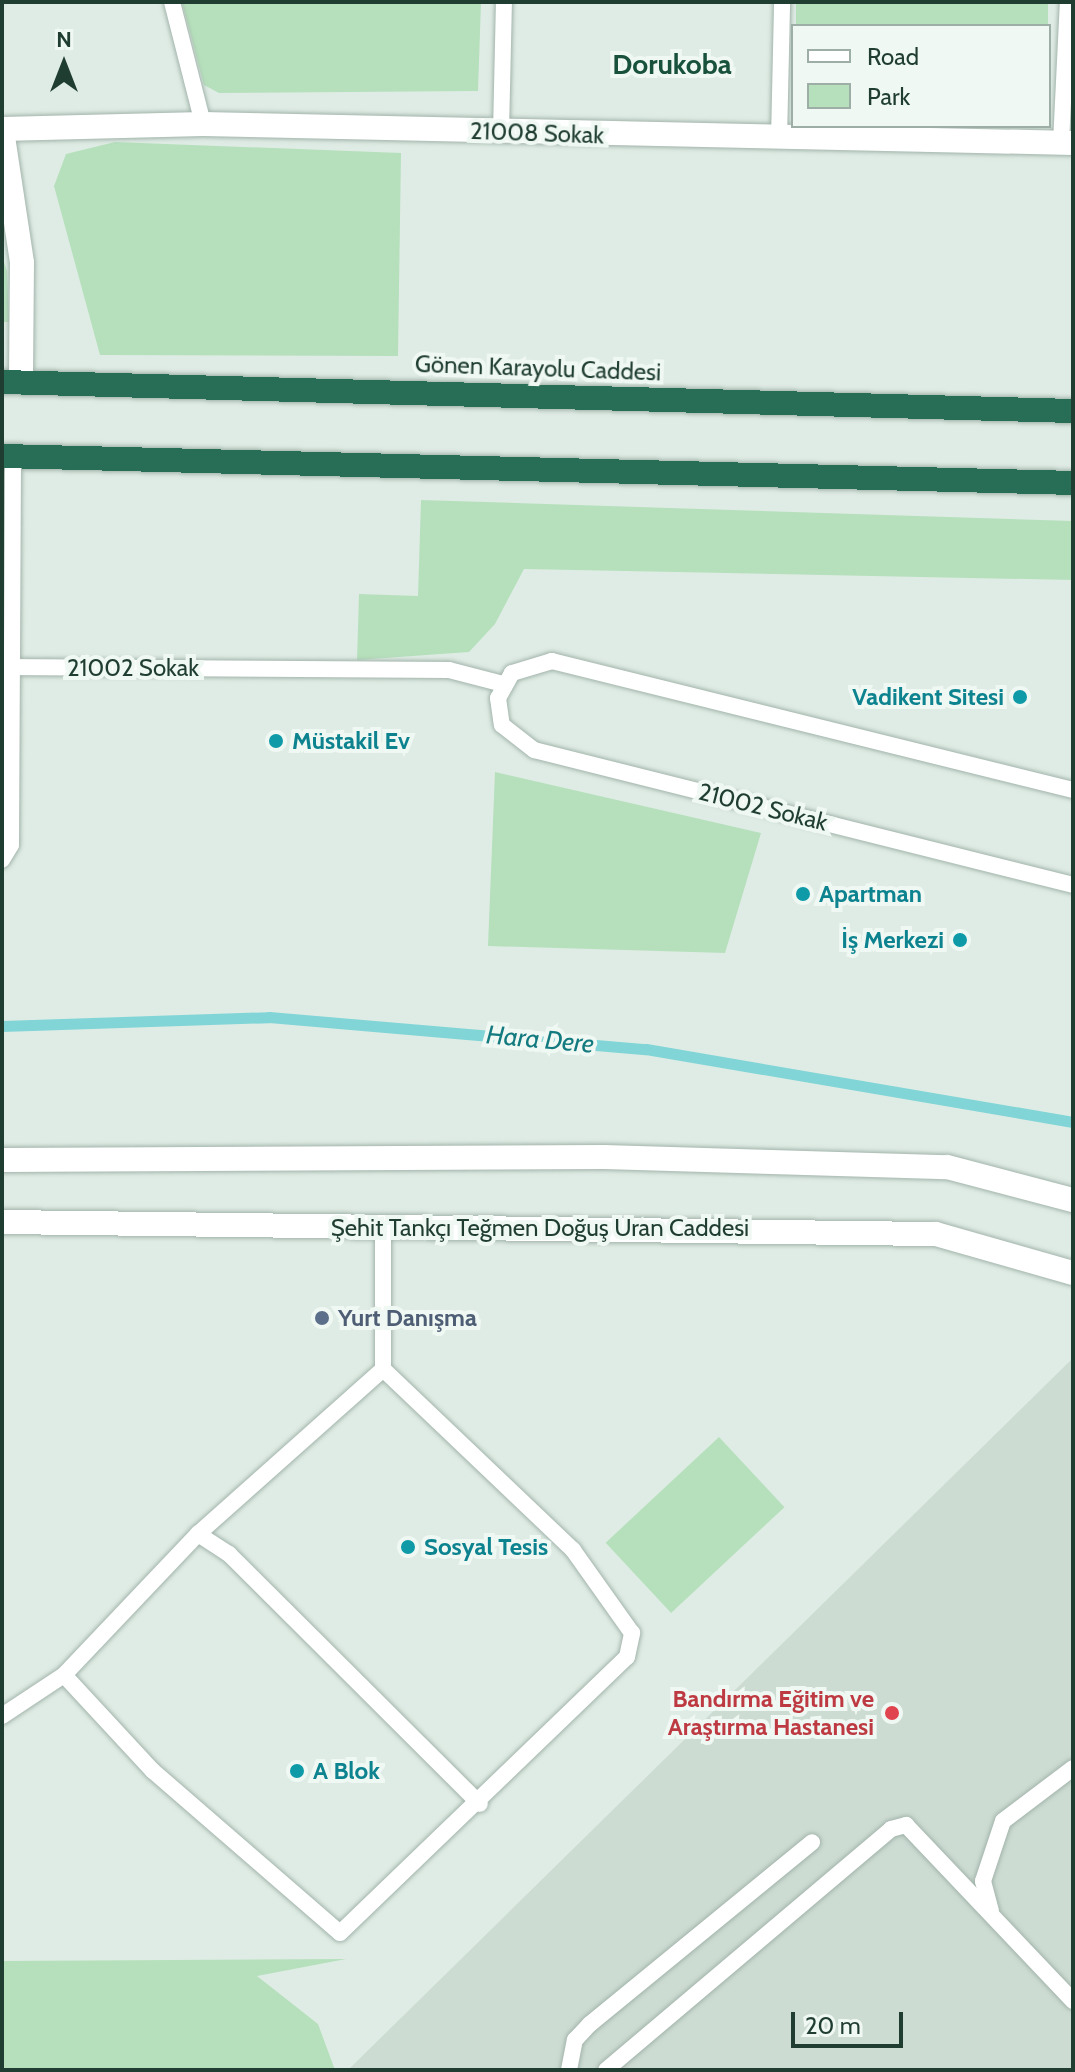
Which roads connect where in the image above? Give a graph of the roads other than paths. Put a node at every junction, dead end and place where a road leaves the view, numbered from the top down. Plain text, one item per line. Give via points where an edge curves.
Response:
1 (172, 2) edge
2 (504, 2) edge
3 (782, 2) edge
4 (1068, 2) edge
5 (203, 124) junction
6 (2, 129) edge
7 (501, 132) junction
8 (779, 139) junction
9 (1067, 143) edge
10 (12, 382) edge
11 (1073, 411) edge
12 (7, 456) edge
13 (1073, 483) edge
14 (7, 667) edge
15 (503, 684) junction
16 (1073, 790) edge
17 (2, 860) edge
18 (1073, 885) edge
19 (2, 1160) edge
20 (1073, 1200) edge
21 (2, 1222) edge
22 (383, 1228) junction
23 (1073, 1273) edge
24 (383, 1369) junction
25 (198, 1534) junction
26 (64, 1675) junction
27 (2, 1716) edge
28 (1073, 1768) edge
29 (480, 1804) junction
30 (812, 1842) dead end
31 (991, 1913) junction
32 (1073, 2001) edge
33 (569, 2070) edge
34 (606, 2070) edge

1 - 5 lane
2 - 7 lane
3 - 8 lane
4 - 9 lane
5 - 6 street, 21008 Sokak
5 - 7 street, 21008 Sokak
6 - 10 street via 22,263
7 - 8 street, 21008 Sokak
8 - 9 street, 21008 Sokak
10 - 11 highway, Gönen Karayolu Caddesi
12 - 13 highway
12 - 14 lane
14 - 15 lane, 21002 Sokak via 449,670
14 - 17 lane via 11,845
15 - 16 lane via 523,664 552,661
15 - 18 lane, 21002 Sokak via 502,725 534,750
19 - 20 street via 604,1157 947,1167
21 - 22 street, Şehit Tankçı Teğmen Doğuş Uran Caddesi
22 - 23 street, Şehit Tankçı Teğmen Doğuş Uran Caddesi via 619,1225 936,1234
22 - 24 lane
24 - 25 lane
24 - 29 lane via 573,1550 632,1633 627,1657
25 - 26 lane
25 - 29 lane via 229,1554
26 - 27 lane
26 - 29 lane via 153,1771 340,1933
28 - 31 lane via 1003,1821 983,1881
30 - 33 lane via 590,2024 575,2040
31 - 32 lane
31 - 34 lane via 916,1832 891,1829

